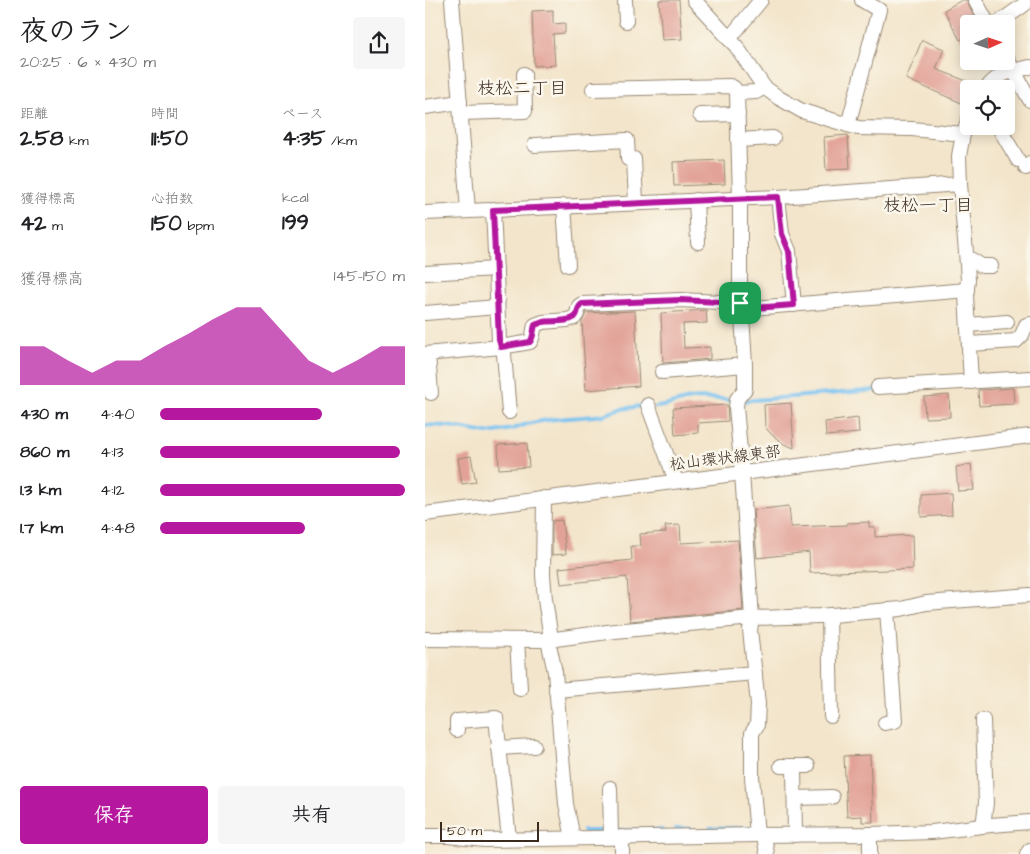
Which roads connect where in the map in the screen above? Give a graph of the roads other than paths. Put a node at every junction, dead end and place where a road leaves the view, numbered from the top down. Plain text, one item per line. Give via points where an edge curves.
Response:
1 (452, 0) edge
2 (625, 0) edge
3 (694, 0) edge
4 (761, 0) edge
5 (862, 0) edge
6 (975, 0) edge
7 (1025, 4) dead end
8 (983, 15) edge
9 (1010, 15) edge
10 (626, 21) dead end
11 (729, 39) junction
12 (1030, 67) edge
13 (1014, 71) junction
14 (523, 74) dead end
15 (994, 80) edge
16 (764, 87) junction
17 (593, 90) dead end
18 (737, 93) junction
19 (1030, 100) edge
20 (425, 107) edge
21 (461, 108) junction
22 (738, 114) junction
23 (699, 115) dead end
24 (848, 125) junction
25 (960, 134) edge
26 (963, 135) edge
27 (1005, 135) edge
28 (773, 138) dead end
29 (738, 140) junction
30 (535, 145) dead end
31 (1025, 163) edge
32 (959, 184) junction
33 (778, 197) junction
34 (740, 198) junction
35 (696, 200) junction
36 (636, 203) junction
37 (564, 206) junction
38 (493, 210) junction
39 (468, 211) junction
40 (425, 213) edge
41 (698, 242) dead end
42 (967, 258) junction
43 (568, 265) dead end
44 (991, 266) dead end
45 (496, 269) junction
46 (425, 273) edge
47 (967, 290) junction
48 (794, 305) junction
49 (741, 306) junction
50 (497, 307) junction
51 (425, 313) edge
52 (1007, 322) dead end
53 (1030, 324) edge
54 (968, 325) junction
55 (969, 344) junction
56 (501, 347) junction
57 (427, 354) edge
58 (745, 365) junction
59 (662, 372) dead end
60 (1030, 378) edge
61 (971, 382) junction
62 (878, 388) dead end
63 (431, 393) dead end
64 (648, 405) dead end
65 (509, 412) dead end
66 (1030, 436) edge
67 (742, 473) junction
68 (676, 481) junction
69 (544, 498) junction
70 (425, 514) edge
71 (1030, 595) edge
72 (887, 610) junction
73 (829, 615) junction
74 (752, 618) junction
75 (425, 638) edge
76 (517, 640) junction
77 (549, 640) junction
78 (755, 673) junction
79 (520, 689) dead end
80 (557, 690) junction
81 (831, 716) dead end
82 (885, 722) dead end
83 (979, 728) dead end
84 (457, 730) dead end
85 (533, 746) dead end
86 (499, 748) junction
87 (809, 766) dead end
88 (610, 788) dead end
89 (832, 797) dead end
90 (795, 798) junction
91 (1030, 822) edge
92 (983, 826) junction
93 (870, 834) junction
94 (761, 835) junction
95 (795, 835) junction
96 (425, 836) edge
97 (617, 837) junction
98 (573, 838) junction
99 (509, 839) junction
100 (491, 840) junction
101 (1030, 850) edge
102 (491, 854) edge
103 (623, 854) edge
104 (767, 854) edge
105 (870, 854) edge
106 (1027, 854) edge

1 - 21 street
2 - 10 street
3 - 11 street
4 - 11 street
5 - 24 street via 879,10
6 - 8 street
7 - 9 street
11 - 16 street
12 - 13 street
13 - 15 street
13 - 19 street
14 - 21 street via 525,111
16 - 18 street via 756,92
16 - 24 street via 802,111
17 - 18 street via 730,86
18 - 22 street
20 - 21 street
21 - 39 street
22 - 23 street
22 - 29 street
24 - 25 street
26 - 32 street
27 - 31 street
28 - 29 street
29 - 34 street
30 - 36 street via 627,140 628,159 634,159
32 - 33 street
32 - 42 street
33 - 34 street
33 - 48 street via 782,234 789,251
34 - 35 street
34 - 49 street
35 - 36 street
35 - 41 street
36 - 37 street
37 - 38 street
37 - 43 street
38 - 39 street
38 - 45 street
39 - 40 street
42 - 44 street via 982,266
42 - 47 street
45 - 46 street
45 - 50 street
47 - 48 street
47 - 54 street
48 - 49 street
49 - 56 street via 680,300 582,304 574,318 535,325 530,342
49 - 58 street
50 - 51 street
50 - 56 street
52 - 54 street
53 - 55 street via 1016,341
54 - 55 street
55 - 61 street
56 - 57 street
56 - 65 street
57 - 63 street
58 - 59 street
58 - 67 street via 745,389 737,399 736,407
60 - 61 street
61 - 62 street
64 - 68 street
66 - 67 street, 松山環状線東部
67 - 68 street, 松山環状線東部
67 - 74 street
68 - 69 street, 松山環状線東部
69 - 70 street, 松山環状線東部
69 - 77 street via 543,575
71 - 72 street via 926,603
72 - 73 street
72 - 82 street via 895,722
73 - 74 street
73 - 81 street
74 - 77 street
74 - 78 street via 750,630
75 - 76 street
76 - 77 street
76 - 79 street
77 - 80 street
78 - 80 street
78 - 94 street via 758,704 757,725 752,733 752,776
80 - 98 street via 566,804
83 - 92 street via 986,803
84 - 86 street via 457,721 496,718
85 - 86 street
86 - 99 street
87 - 90 street via 788,766
88 - 97 street
89 - 90 street
90 - 95 street
91 - 92 street
92 - 93 street
93 - 95 street
93 - 105 street
94 - 95 street
94 - 97 street
94 - 104 street
96 - 100 street
97 - 98 street
97 - 103 street
98 - 99 street
99 - 100 street
100 - 102 street
101 - 106 street

